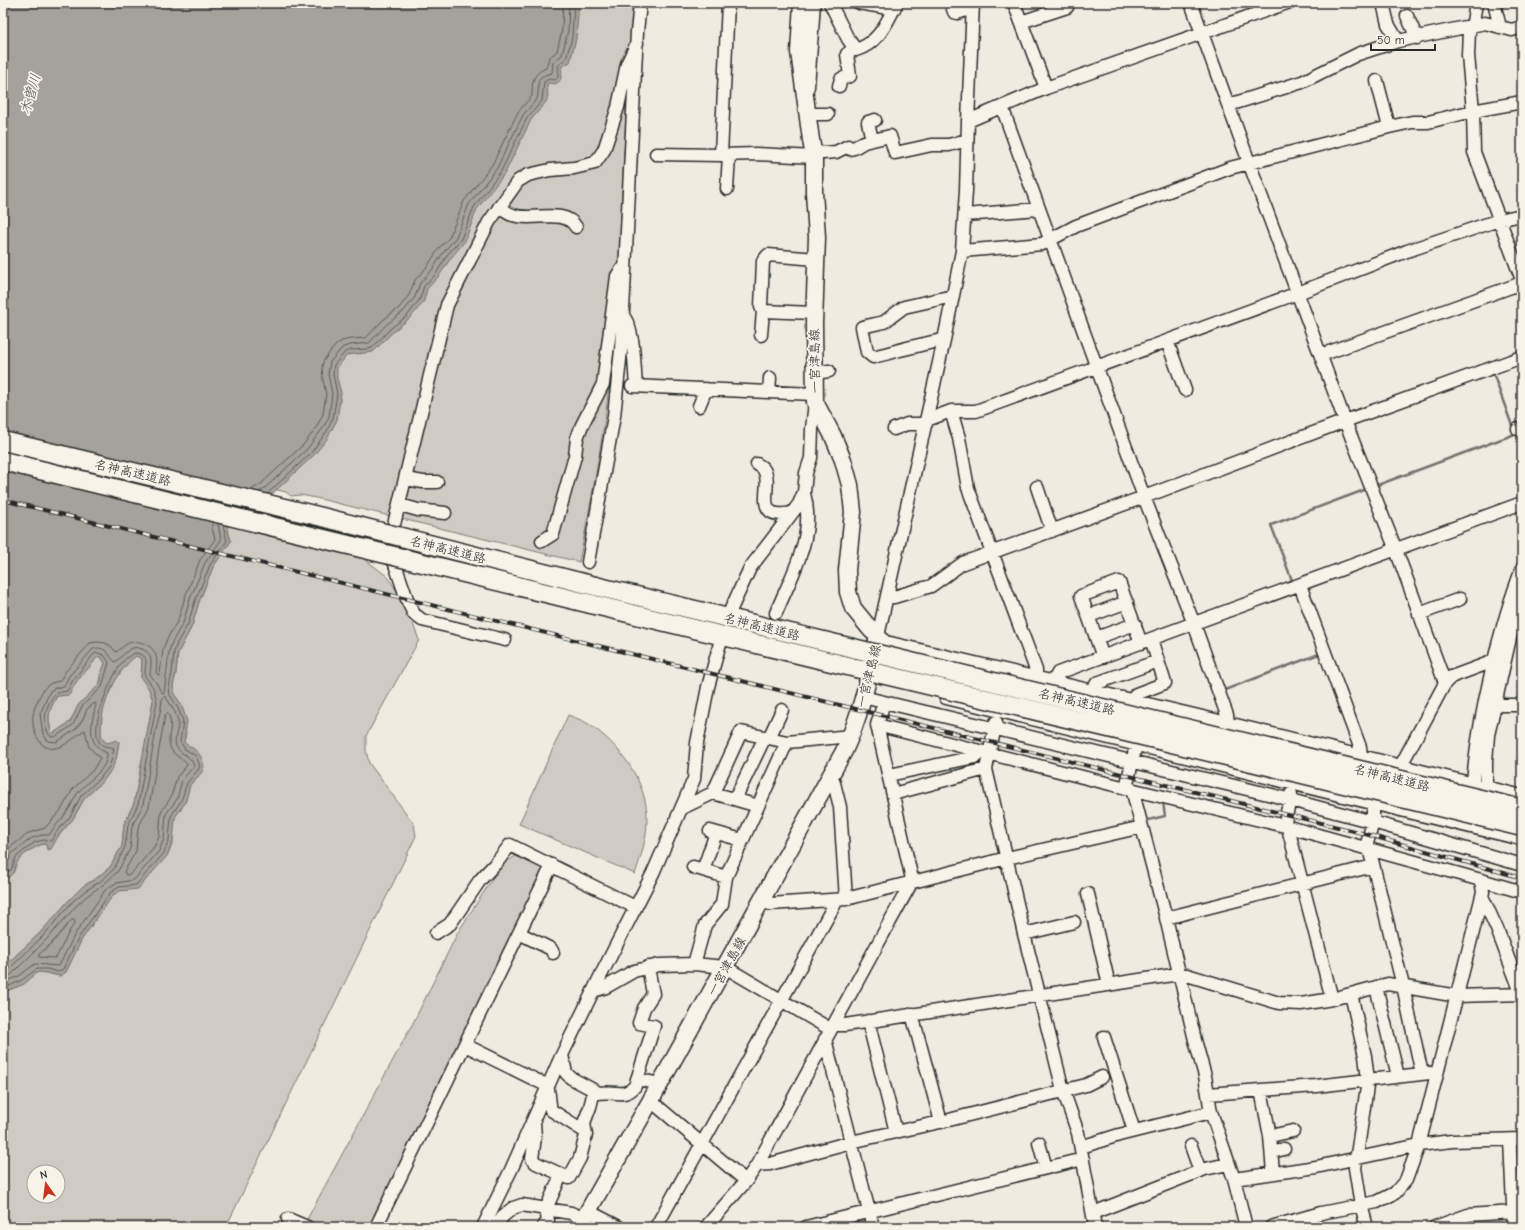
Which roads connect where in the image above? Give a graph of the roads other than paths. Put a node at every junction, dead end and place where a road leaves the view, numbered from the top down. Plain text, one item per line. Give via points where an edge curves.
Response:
1 (640, 3) edge
2 (728, 3) edge
3 (802, 3) edge
4 (814, 3) edge
5 (830, 3) edge
6 (859, 3) edge
7 (951, 3) edge
8 (1014, 3) edge
9 (1191, 3) edge
10 (1287, 3) edge
11 (1383, 3) edge
12 (1476, 3) edge
13 (1494, 3) edge
14 (973, 5) edge
15 (895, 6) edge
16 (1067, 7) dead end
17 (1407, 16) dead end
18 (1021, 22) junction
19 (1472, 26) junction
20 (1500, 27) junction
21 (1522, 27) edge
22 (1202, 33) junction
23 (1417, 38) junction
24 (1398, 41) junction
25 (636, 43) junction
26 (854, 48) junction
27 (1377, 81) dead end
28 (838, 86) dead end
29 (1046, 88) junction
30 (1522, 102) edge
31 (1228, 105) junction
32 (1002, 107) junction
33 (817, 109) junction
34 (1473, 110) junction
35 (875, 120) dead end
36 (968, 121) junction
37 (1389, 127) junction
38 (872, 140) junction
39 (967, 140) junction
40 (656, 154) dead end
41 (814, 154) junction
42 (725, 155) junction
43 (1249, 164) junction
44 (727, 189) dead end
45 (499, 207) junction
46 (1038, 209) junction
47 (965, 215) junction
48 (1522, 215) edge
49 (1499, 220) junction
50 (576, 227) dead end
51 (1049, 240) junction
52 (962, 251) junction
53 (816, 259) junction
54 (625, 265) junction
55 (1522, 280) edge
56 (1522, 283) edge
57 (1298, 293) junction
58 (953, 296) junction
59 (763, 311) junction
60 (814, 313) junction
61 (623, 314) junction
62 (761, 335) dead end
63 (944, 340) junction
64 (1167, 341) junction
65 (1321, 355) junction
66 (1522, 357) edge
67 (1097, 367) junction
68 (770, 378) dead end
69 (706, 389) junction
70 (1185, 390) dead end
71 (769, 392) junction
72 (814, 398) junction
73 (699, 406) dead end
74 (951, 411) junction
75 (1345, 421) junction
76 (926, 422) junction
77 (894, 429) dead end
78 (3, 441) edge
79 (3, 461) edge
80 (757, 464) dead end
81 (406, 478) junction
82 (437, 482) dead end
83 (1037, 487) dead end
84 (804, 492) junction
85 (1144, 497) junction
86 (1522, 503) edge
87 (400, 505) junction
88 (445, 513) dead end
89 (792, 513) junction
90 (1052, 531) junction
91 (542, 541) dead end
92 (1396, 550) junction
93 (991, 553) junction
94 (588, 562) dead end
95 (1522, 569) edge
96 (1300, 585) junction
97 (1522, 595) edge
98 (888, 597) junction
99 (1460, 599) dead end
100 (1127, 602) junction
101 (731, 609) dead end
102 (776, 613) dead end
103 (1419, 614) junction
104 (1089, 616) junction
105 (1135, 624) junction
106 (1194, 624) junction
107 (878, 636) junction
108 (1096, 638) junction
109 (505, 640) dead end
110 (1146, 641) junction
111 (720, 643) dead end
112 (1103, 657) junction
113 (1158, 661) junction
114 (1494, 661) junction
115 (862, 674) junction
116 (1036, 678) junction
117 (1053, 682) junction
118 (1444, 683) junction
119 (1092, 691) junction
120 (863, 697) junction
121 (1132, 701) junction
122 (884, 702) junction
123 (1146, 704) junction
124 (1522, 705) edge
125 (1489, 706) junction
126 (782, 710) dead end
127 (997, 710) junction
128 (1228, 724) junction
129 (877, 725) junction
130 (996, 729) junction
131 (851, 736) junction
132 (767, 738) junction
133 (787, 742) junction
134 (1304, 742) junction
135 (1137, 744) junction
136 (985, 753) junction
137 (1361, 756) junction
138 (1378, 760) junction
139 (1132, 762) junction
140 (1400, 766) junction
141 (986, 769) junction
142 (889, 775) junction
143 (830, 776) junction
144 (1473, 783) junction
145 (1294, 784) junction
146 (1486, 787) junction
147 (1129, 789) junction
148 (713, 793) junction
149 (893, 794) junction
150 (1522, 796) edge
151 (735, 799) junction
152 (1290, 800) junction
153 (1370, 802) junction
154 (758, 806) junction
155 (682, 808) junction
156 (1522, 809) edge
157 (1372, 822) junction
158 (1286, 826) junction
159 (1142, 827) junction
160 (1522, 827) edge
161 (1522, 839) edge
162 (742, 840) junction
163 (1367, 848) junction
164 (1007, 858) junction
165 (552, 865) junction
166 (1522, 865) edge
167 (1374, 866) junction
168 (726, 877) junction
169 (1481, 880) junction
170 (910, 883) junction
171 (1303, 884) junction
172 (1522, 892) edge
173 (1088, 894) dead end
174 (1482, 896) junction
175 (842, 900) junction
176 (761, 901) junction
177 (635, 907) junction
178 (1166, 918) junction
179 (1074, 922) dead end
180 (436, 933) dead end
181 (519, 933) junction
182 (1024, 934) junction
183 (554, 953) dead end
184 (694, 964) junction
185 (648, 967) junction
186 (725, 967) junction
187 (1178, 974) junction
188 (1110, 984) junction
189 (1403, 986) junction
190 (1376, 987) junction
191 (593, 991) junction
192 (1351, 994) junction
193 (1522, 994) edge
194 (1039, 995) junction
195 (1458, 996) junction
196 (1332, 999) junction
197 (782, 1000) junction
198 (912, 1014) junction
199 (868, 1021) junction
200 (829, 1031) junction
201 (1104, 1037) dead end
202 (465, 1045) junction
203 (562, 1055) junction
204 (1437, 1072) junction
205 (1422, 1074) junction
206 (1398, 1076) junction
207 (1102, 1077) dead end
208 (637, 1079) junction
209 (1368, 1080) junction
210 (660, 1084) junction
211 (548, 1087) junction
212 (1063, 1090) junction
213 (1261, 1090) junction
214 (594, 1091) junction
215 (1208, 1094) junction
216 (651, 1101) junction
217 (1212, 1112) junction
218 (534, 1119) junction
219 (941, 1122) junction
220 (584, 1131) junction
221 (1134, 1131) junction
222 (1293, 1131) dead end
223 (896, 1132) junction
224 (1270, 1136) junction
225 (1516, 1139) edge
226 (852, 1142) junction
227 (702, 1143) junction
228 (1038, 1143) dead end
229 (1419, 1144) junction
230 (1191, 1146) dead end
231 (1284, 1150) dead end
232 (1272, 1152) junction
233 (1082, 1153) junction
234 (1356, 1159) junction
235 (1228, 1164) junction
236 (757, 1165) junction
237 (1046, 1168) junction
238 (1200, 1171) junction
239 (1273, 1173) junction
240 (561, 1175) junction
241 (1234, 1179) junction
242 (746, 1180) junction
243 (1361, 1205) junction
244 (546, 1209) junction
245 (869, 1212) junction
246 (1514, 1212) junction
247 (1093, 1213) junction
248 (288, 1219) dead end
249 (584, 1219) edge
250 (307, 1227) edge
251 (376, 1227) edge
252 (483, 1227) edge
253 (495, 1227) edge
254 (543, 1227) edge
255 (619, 1227) edge
256 (656, 1227) edge
257 (706, 1227) edge
258 (806, 1227) edge
259 (873, 1227) edge
260 (1095, 1227) edge
261 (1246, 1227) edge
262 (1271, 1227) edge
263 (1367, 1227) edge
264 (1435, 1227) edge
265 (1514, 1227) edge

1 - 25 street
2 - 42 street
3 - 33 main road, 一宮津島線 via 799,52
4 - 33 street
5 - 26 street
6 - 15 street
7 - 14 street via 954,12 957,13
8 - 18 street
9 - 22 street
10 - 22 street
11 - 24 street via 1388,24
12 - 19 street
13 - 20 street
14 - 36 street
15 - 26 street via 873,47 856,50
16 - 18 street
17 - 23 street
18 - 29 street
19 - 20 street via 1485,23
19 - 23 street
19 - 34 street via 1469,31 1468,55
20 - 21 street via 1512,30
22 - 29 street
22 - 31 street
23 - 24 street
24 - 31 street via 1358,54 1302,82
25 - 45 street via 627,64 618,107 604,150 595,163 528,175 518,181
25 - 54 street
26 - 28 street via 847,54 850,76 841,79
27 - 37 street
29 - 32 street
30 - 34 street
31 - 43 street
32 - 36 street
32 - 46 street
33 - 41 main road, 一宮津島線 via 811,140
34 - 37 street via 1428,122 1412,122
34 - 49 street via 1474,152
35 - 38 street via 868,122
36 - 39 street
37 - 43 street
38 - 39 street via 890,136 895,153
38 - 41 street via 850,149 848,146 836,152
39 - 47 street
40 - 42 street
41 - 42 street
41 - 53 main road, 一宮津島線
42 - 44 street
43 - 51 street via 1230,168 1091,221
43 - 57 street
45 - 50 street via 514,216 564,217
45 - 81 street via 447,306
46 - 47 street
46 - 51 street
47 - 52 street
48 - 49 street
49 - 55 street
49 - 57 street via 1407,251
51 - 52 street via 1042,244
51 - 67 street
52 - 58 street
53 - 59 street via 768,255 763,261
53 - 60 main road, 一宮津島線
54 - 61 street
54 - 91 street via 617,276 603,384 577,438 575,456 553,534
56 - 65 street
57 - 64 street
57 - 65 street
58 - 63 street
58 - 63 street via 904,307 884,322 862,326 867,352 873,357
59 - 60 street
59 - 62 street
60 - 72 main road, 一宮津島線 via 821,372
61 - 69 street via 628,322 631,337 634,386
61 - 94 street via 614,416
63 - 76 street
64 - 67 street
64 - 70 street
65 - 75 street
66 - 75 street
67 - 74 street via 976,411
67 - 85 street
68 - 71 street
69 - 71 street
69 - 73 street
71 - 72 street
72 - 84 street via 811,458
72 - 107 main road, 一宮津島線 via 843,460 850,485 853,512 847,570 848,592 853,608
74 - 76 street
74 - 93 street via 968,488
75 - 85 street
75 - 92 street
76 - 77 street via 907,424
76 - 98 street
78 - 156 highway, 名神高速道路, bridge
79 - 115 highway, 名神高速道路, bridge via 591,604
80 - 89 street via 764,468 766,475 768,508 783,515
81 - 82 street
81 - 87 street
83 - 90 street
84 - 89 street
84 - 102 street via 808,531
85 - 90 street
85 - 106 street
86 - 92 street
87 - 88 street
87 - 109 street via 390,550 414,614 428,622
89 - 101 street via 750,568
90 - 93 street
92 - 96 street
92 - 103 street
93 - 98 street via 964,563 931,586
93 - 116 street via 1036,670
95 - 114 street via 1505,616
96 - 106 street
96 - 137 street via 1360,746
97 - 125 street
98 - 107 street
99 - 103 street
100 - 104 street
100 - 104 street via 1119,582 1081,596
100 - 105 street
103 - 118 street
104 - 108 street
105 - 108 street
105 - 110 street
106 - 110 street
106 - 128 street
107 - 115 main road, 一宮津島線
107 - 116 street via 886,642
108 - 112 street
110 - 112 street
110 - 113 street
111 - 155 street via 697,743 694,779
112 - 117 street via 1058,673
113 - 119 street via 1097,683
113 - 121 street via 1165,683 1136,694
114 - 118 street via 1451,677
114 - 125 street
115 - 120 main road, 一宮津島線
115 - 127 street
115 - 160 highway, 名神高速道路, bridge via 1030,708
116 - 117 street
117 - 119 street
118 - 140 street
119 - 121 street
120 - 122 street
120 - 131 main road, 一宮津島線
121 - 123 street
122 - 129 street
122 - 130 street
123 - 128 street
123 - 135 street
124 - 125 street
125 - 144 street via 1475,758
125 - 146 street
126 - 132 street
127 - 130 street
127 - 135 street
128 - 134 street
129 - 136 street
129 - 142 street
130 - 136 street
130 - 139 street
131 - 133 street
131 - 143 main road, 一宮津島線
132 - 133 street
132 - 148 street via 741,732
132 - 151 street
133 - 154 street
134 - 137 street
134 - 145 street
135 - 139 street
135 - 145 street
136 - 141 street
136 - 142 street
136 - 147 street
137 - 138 street
138 - 140 street
138 - 153 street
139 - 147 street
139 - 152 street
140 - 144 street
141 - 149 street
141 - 164 street
142 - 149 street
143 - 175 street via 834,782 840,808
143 - 176 main road, 一宮津島線
144 - 146 street
145 - 152 street
145 - 153 street
146 - 150 street
147 - 158 street
147 - 159 street
148 - 151 street
148 - 155 street
149 - 170 street via 912,879
151 - 154 street
152 - 157 street
152 - 158 street
153 - 157 street
153 - 161 street
154 - 162 street
155 - 177 street
157 - 163 street
157 - 166 street
158 - 163 street
158 - 171 street
159 - 164 street
159 - 178 street
162 - 168 street
162 - 168 street via 713,832 698,868
163 - 167 street
163 - 169 street
164 - 170 street
164 - 182 street
165 - 177 street
165 - 180 street via 510,844 480,880 450,924
165 - 181 street
167 - 171 street
167 - 189 street
168 - 184 street via 722,904 705,925
169 - 172 street
169 - 174 street via 1484,892
170 - 175 street
170 - 200 street
171 - 178 street
171 - 196 street
173 - 188 street
174 - 193 street
174 - 195 street
175 - 176 street via 770,904
175 - 197 street
176 - 186 main road, 一宮津島線
177 - 191 street
178 - 187 street
179 - 182 street
181 - 183 street
181 - 202 street
182 - 194 street
184 - 185 street
184 - 186 street
185 - 191 street via 606,988
185 - 208 street via 653,994 644,1008 639,1023 654,1026
186 - 197 street
186 - 210 main road, 一宮津島線
187 - 188 street
187 - 196 street via 1279,1003 1301,1004
187 - 215 street
188 - 194 street
189 - 190 street via 1388,984
189 - 195 street
189 - 205 street
190 - 192 street
190 - 206 street
191 - 203 street
192 - 196 street
192 - 209 street
193 - 195 street
194 - 198 street
194 - 212 street
195 - 204 street
197 - 200 street
197 - 227 street
198 - 199 street
198 - 219 street
199 - 200 street
199 - 223 street
200 - 226 street
200 - 236 street
201 - 221 street
202 - 211 street
202 - 251 street
203 - 211 street
203 - 214 street via 566,1073
204 - 205 street
204 - 229 street
205 - 206 street
206 - 209 street
207 - 212 street via 1086,1085
208 - 210 street
208 - 214 street via 627,1093
209 - 213 street
209 - 234 street
210 - 216 main road, 一宮津島線
211 - 218 street
211 - 220 street via 551,1110
212 - 219 street
212 - 233 street
213 - 215 street
213 - 224 street
214 - 220 street
215 - 217 street
216 - 227 street
216 - 249 main road, 一宮津島線
217 - 221 street
217 - 235 street
218 - 240 street via 532,1159
218 - 252 street
219 - 223 street
220 - 240 street via 586,1136 573,1172 569,1178
221 - 233 street
222 - 224 street
223 - 226 street
224 - 232 street
225 - 229 street
225 - 246 street
226 - 236 street via 770,1164
226 - 245 street
227 - 242 street
227 - 256 street
228 - 237 street
229 - 234 street
229 - 243 street via 1406,1180 1395,1193 1377,1202
230 - 238 street
231 - 232 street
232 - 239 street
233 - 237 street
233 - 247 street
234 - 239 street
234 - 243 street
235 - 238 street
235 - 241 street
236 - 242 street
237 - 245 street
238 - 247 street
239 - 241 street
240 - 244 street
241 - 261 street
242 - 257 street
243 - 262 street
243 - 263 street
244 - 249 street via 571,1213
244 - 253 street via 522,1205 513,1208
244 - 254 street via 548,1221
245 - 258 street
245 - 259 street
246 - 264 street via 1468,1215
246 - 265 street
247 - 260 street
248 - 250 street
249 - 255 street

